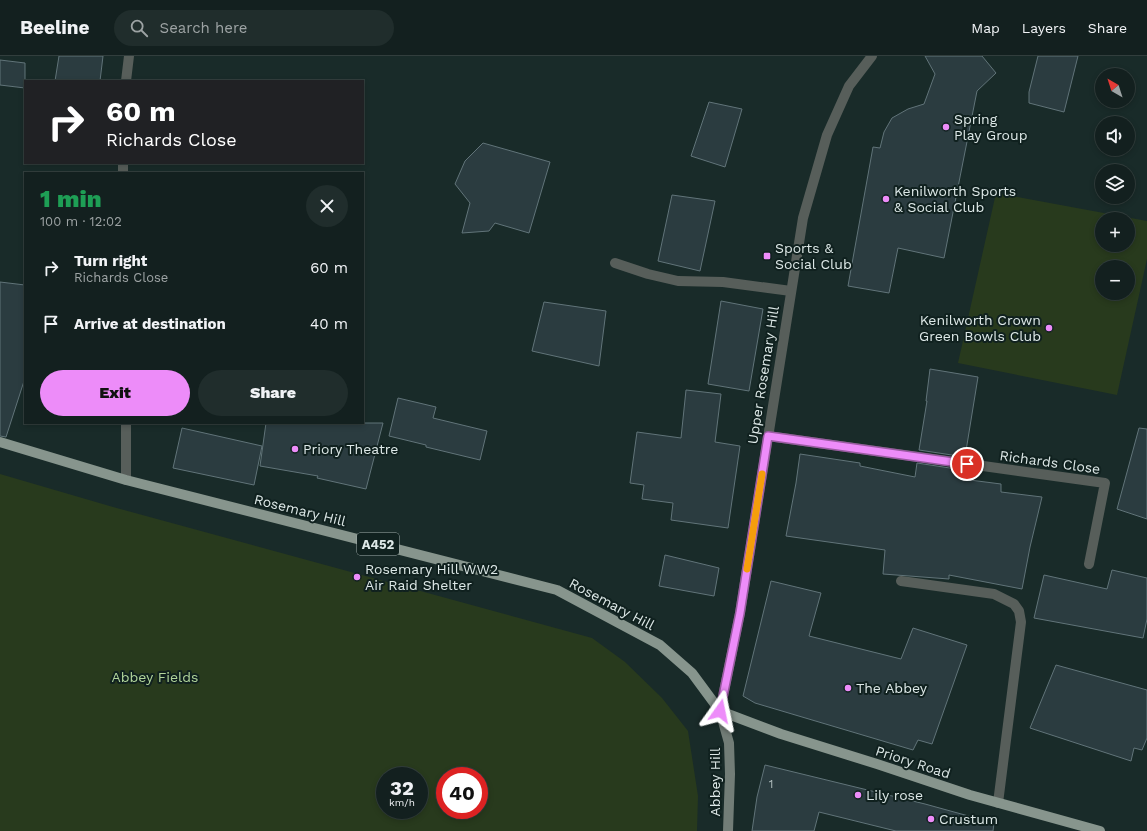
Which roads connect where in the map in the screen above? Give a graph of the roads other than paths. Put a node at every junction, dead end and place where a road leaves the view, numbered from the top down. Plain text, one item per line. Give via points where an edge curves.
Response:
1 (129, 56) edge
2 (872, 56) edge
3 (126, 80) edge
4 (615, 263) dead end
5 (791, 291) junction
6 (126, 424) edge
7 (768, 436) junction
8 (0, 442) edge
9 (126, 480) junction
10 (1089, 564) dead end
11 (901, 581) dead end
12 (720, 711) junction
13 (998, 803) junction
14 (728, 831) edge
15 (1100, 831) edge

1 - 3 street
2 - 5 street, Upper Rosemary Hill via 849,86 827,135 803,218
4 - 5 street via 678,281 723,282
5 - 7 street, Upper Rosemary Hill
6 - 9 street
7 - 10 street, Richards Close via 1105,483
7 - 12 street, Upper Rosemary Hill via 740,613
8 - 9 main road, Rosemary Hill / A452
9 - 12 main road, Rosemary Hill / A452 via 557,590 660,645 692,673
11 - 13 street via 994,594 1014,604 1020,611 1021,622
12 - 13 main road, Priory Road via 781,734
12 - 14 main road, Abbey Hill via 729,742
13 - 15 main road, Priory Road

